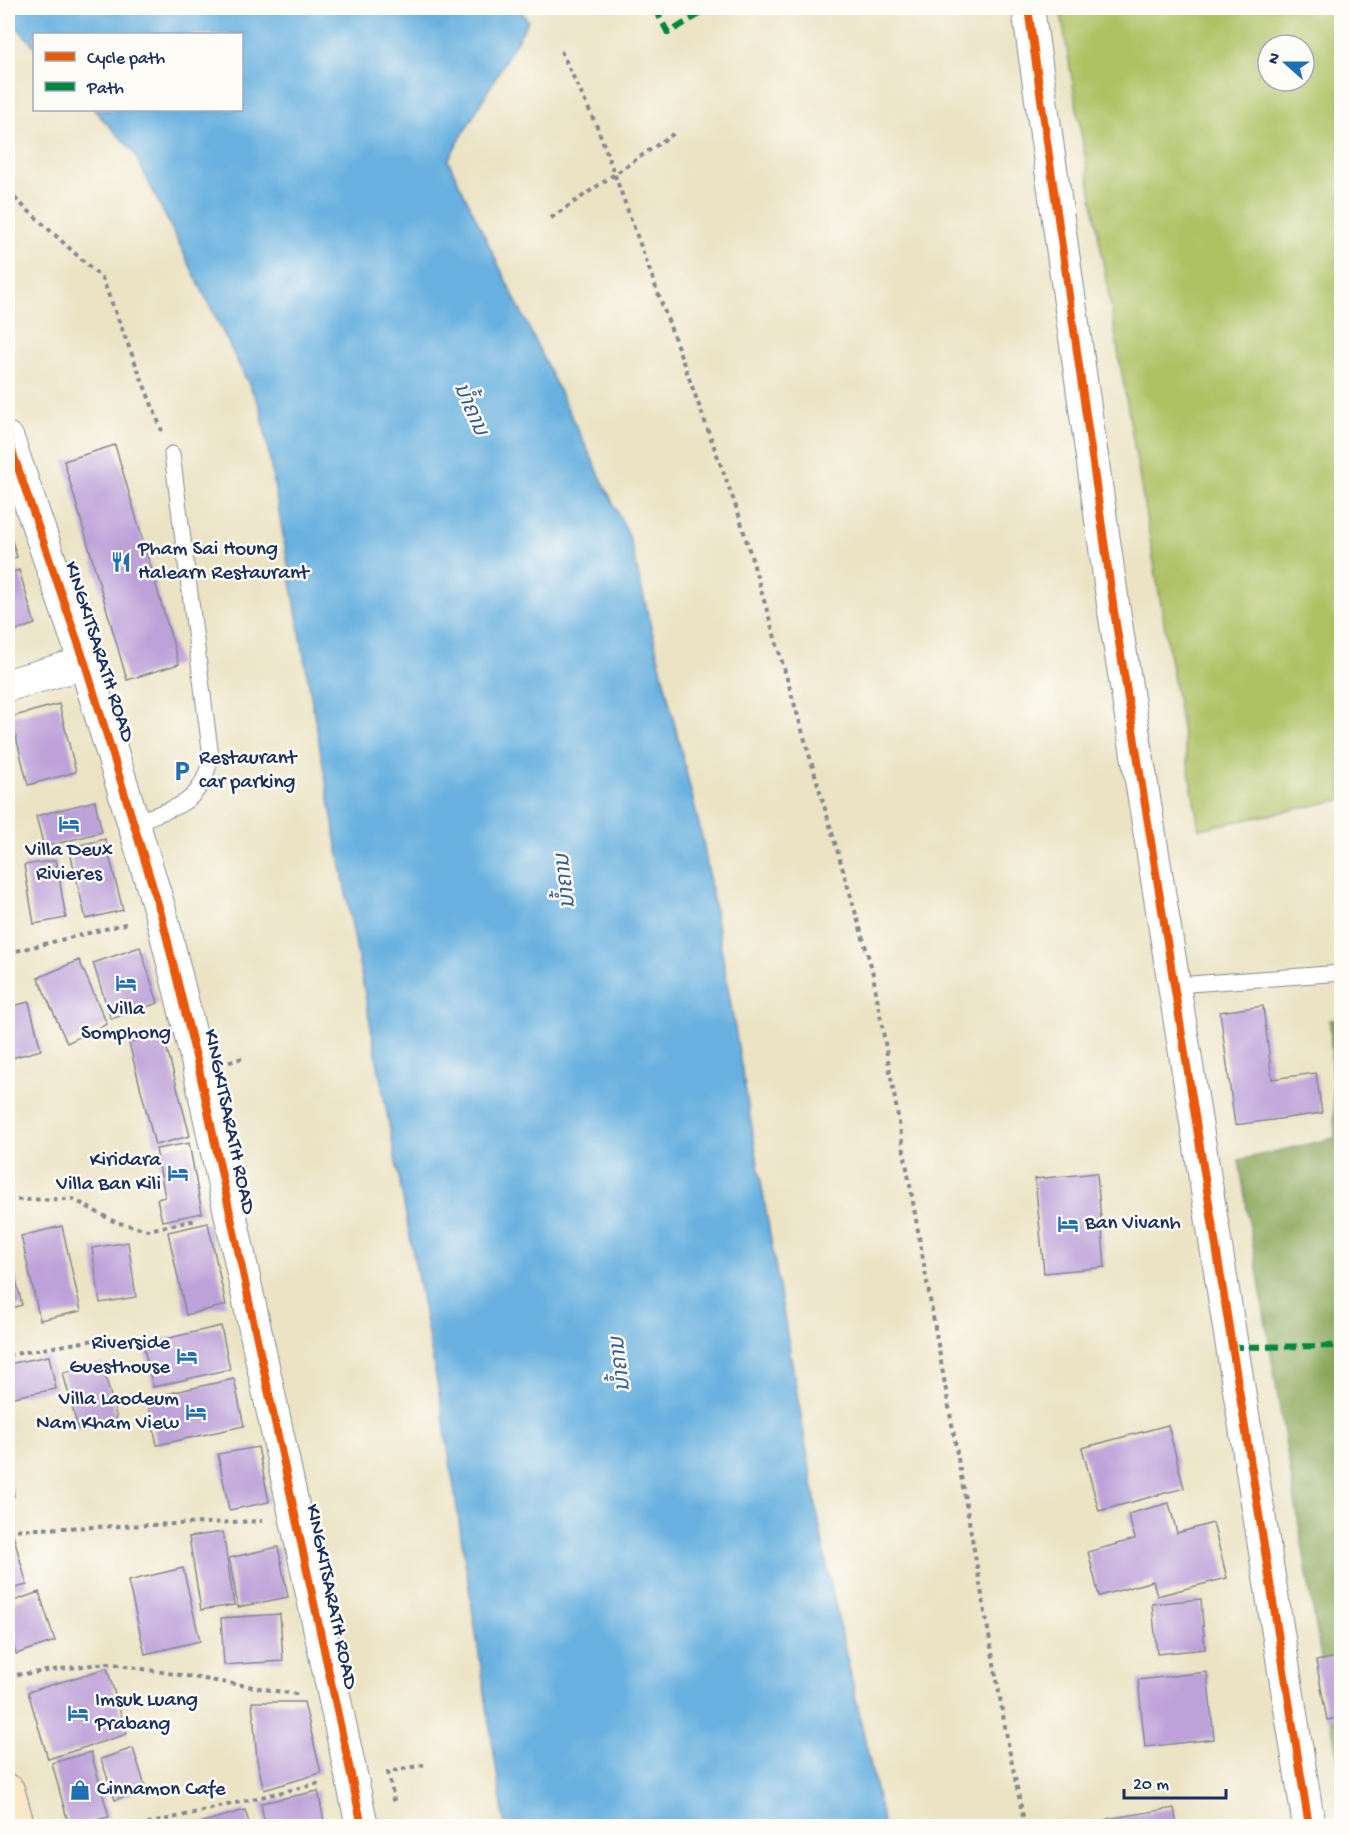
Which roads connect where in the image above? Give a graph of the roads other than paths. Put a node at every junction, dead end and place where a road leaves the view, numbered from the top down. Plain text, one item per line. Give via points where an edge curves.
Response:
1 (1028, 8) edge
2 (8, 439) edge
3 (171, 454) road end
4 (85, 663) junction
5 (8, 685) edge
6 (133, 823) junction
7 (1341, 973) edge
8 (1176, 986) junction
9 (8, 1791) edge
10 (18, 1827) edge
11 (362, 1827) edge
12 (1309, 1827) edge

1 - 8 street via 1114,611
2 - 4 street, KINGKITSARATH ROAD
3 - 6 lane via 212,757 204,781 192,799
4 - 5 street
4 - 6 street, KINGKITSARATH ROAD
6 - 11 street, KINGKITSARATH ROAD via 161,914 230,1213
7 - 8 lane
8 - 12 street
9 - 10 main road

